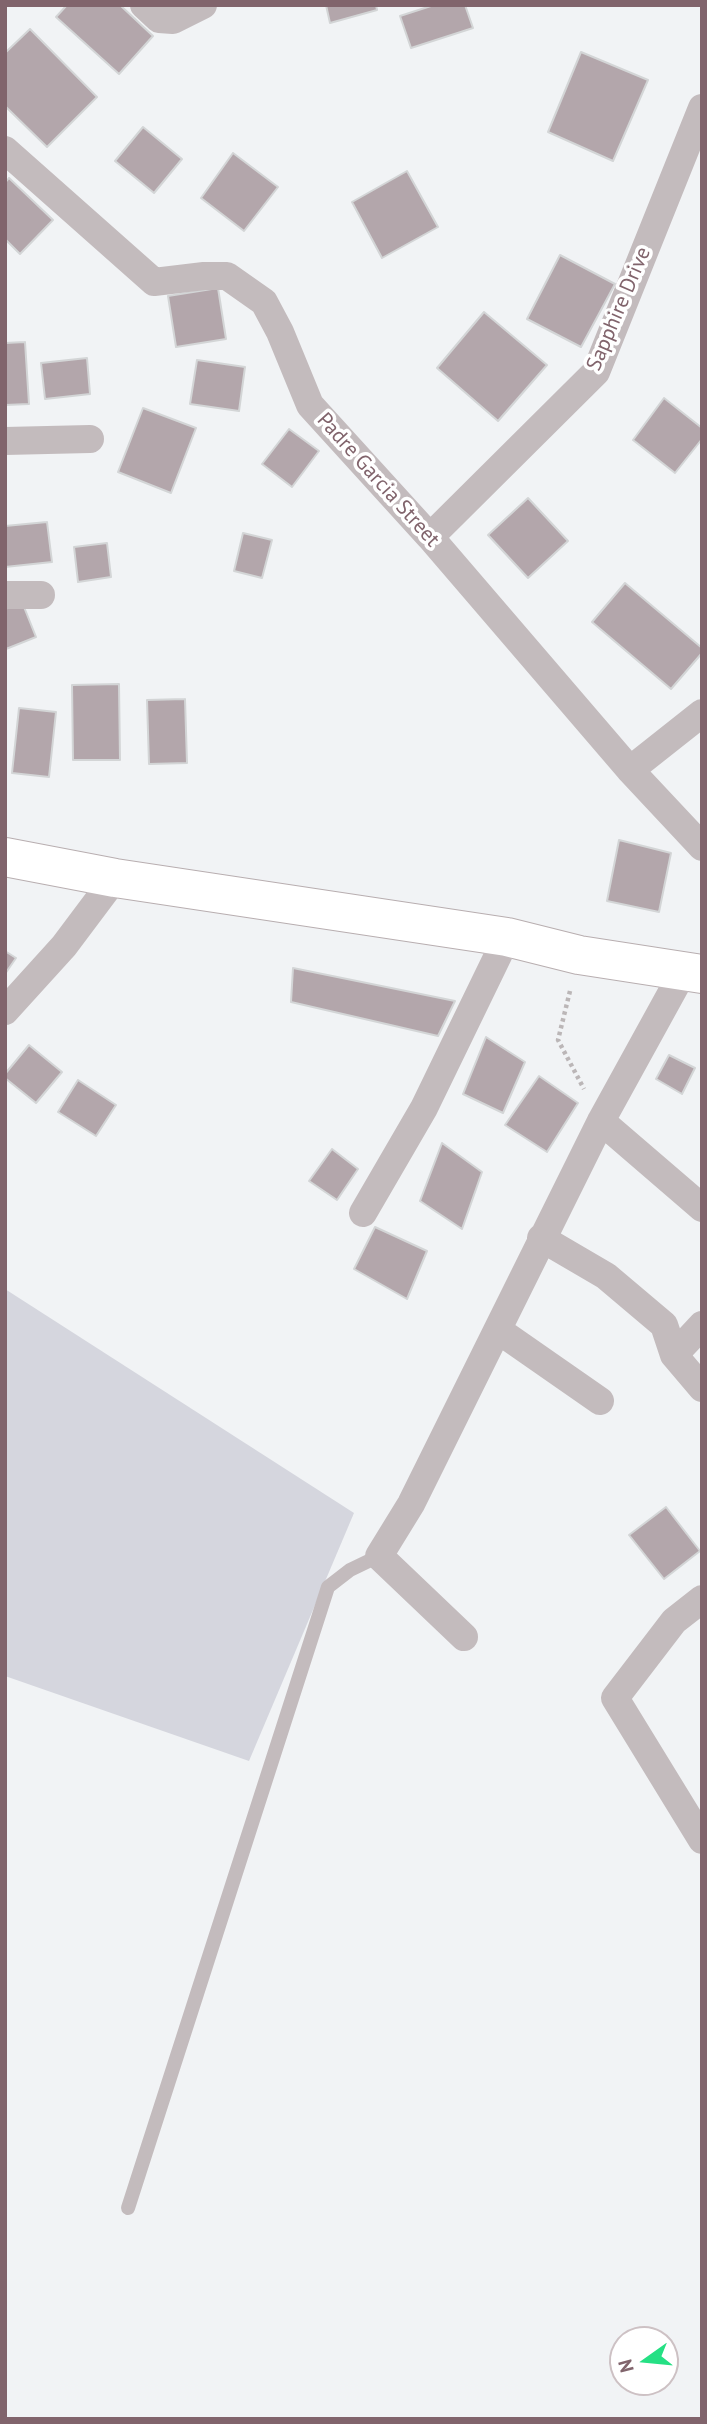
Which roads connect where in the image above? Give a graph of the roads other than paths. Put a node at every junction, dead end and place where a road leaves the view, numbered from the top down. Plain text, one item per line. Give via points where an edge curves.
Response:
1 (144, 5) edge
2 (203, 5) edge
3 (702, 108) edge
4 (5, 150) edge
5 (90, 439) dead end
6 (5, 441) edge
7 (430, 537) junction
8 (5, 594) edge
9 (41, 595) dead end
10 (702, 713) edge
11 (629, 769) junction
12 (702, 847) edge
13 (5, 857) edge
14 (115, 878) junction
15 (507, 937) junction
16 (692, 973) edge
17 (5, 1011) edge
18 (601, 1121) junction
19 (702, 1208) edge
20 (363, 1213) dead end
21 (541, 1238) junction
22 (702, 1325) edge
23 (498, 1330) junction
24 (674, 1355) junction
25 (702, 1388) edge
26 (600, 1401) dead end
27 (379, 1556) junction
28 (702, 1599) edge
29 (464, 1637) dead end
30 (694, 1808) edge
31 (702, 1840) edge
32 (128, 2208) dead end

1 - 2 street via 159,19 173,20
3 - 7 street, Sapphire Drive via 596,372
4 - 7 street, Padre Garcia Street via 154,282 227,276 264,302 310,405
5 - 6 street
7 - 11 street, Padre Garcia Street
8 - 9 street
10 - 11 street
11 - 12 street, Padre Garcia Street
13 - 14 main road
14 - 15 main road
14 - 17 street via 64,946
15 - 16 main road via 579,955
15 - 20 street via 424,1108
16 - 18 street
18 - 19 street
18 - 21 street
21 - 23 street
21 - 24 street via 606,1276 664,1325
22 - 24 street
23 - 26 street
23 - 27 street via 411,1504
24 - 25 street
27 - 29 street
27 - 32 lane via 328,1587
28 - 30 street via 674,1621 615,1698
30 - 31 street

